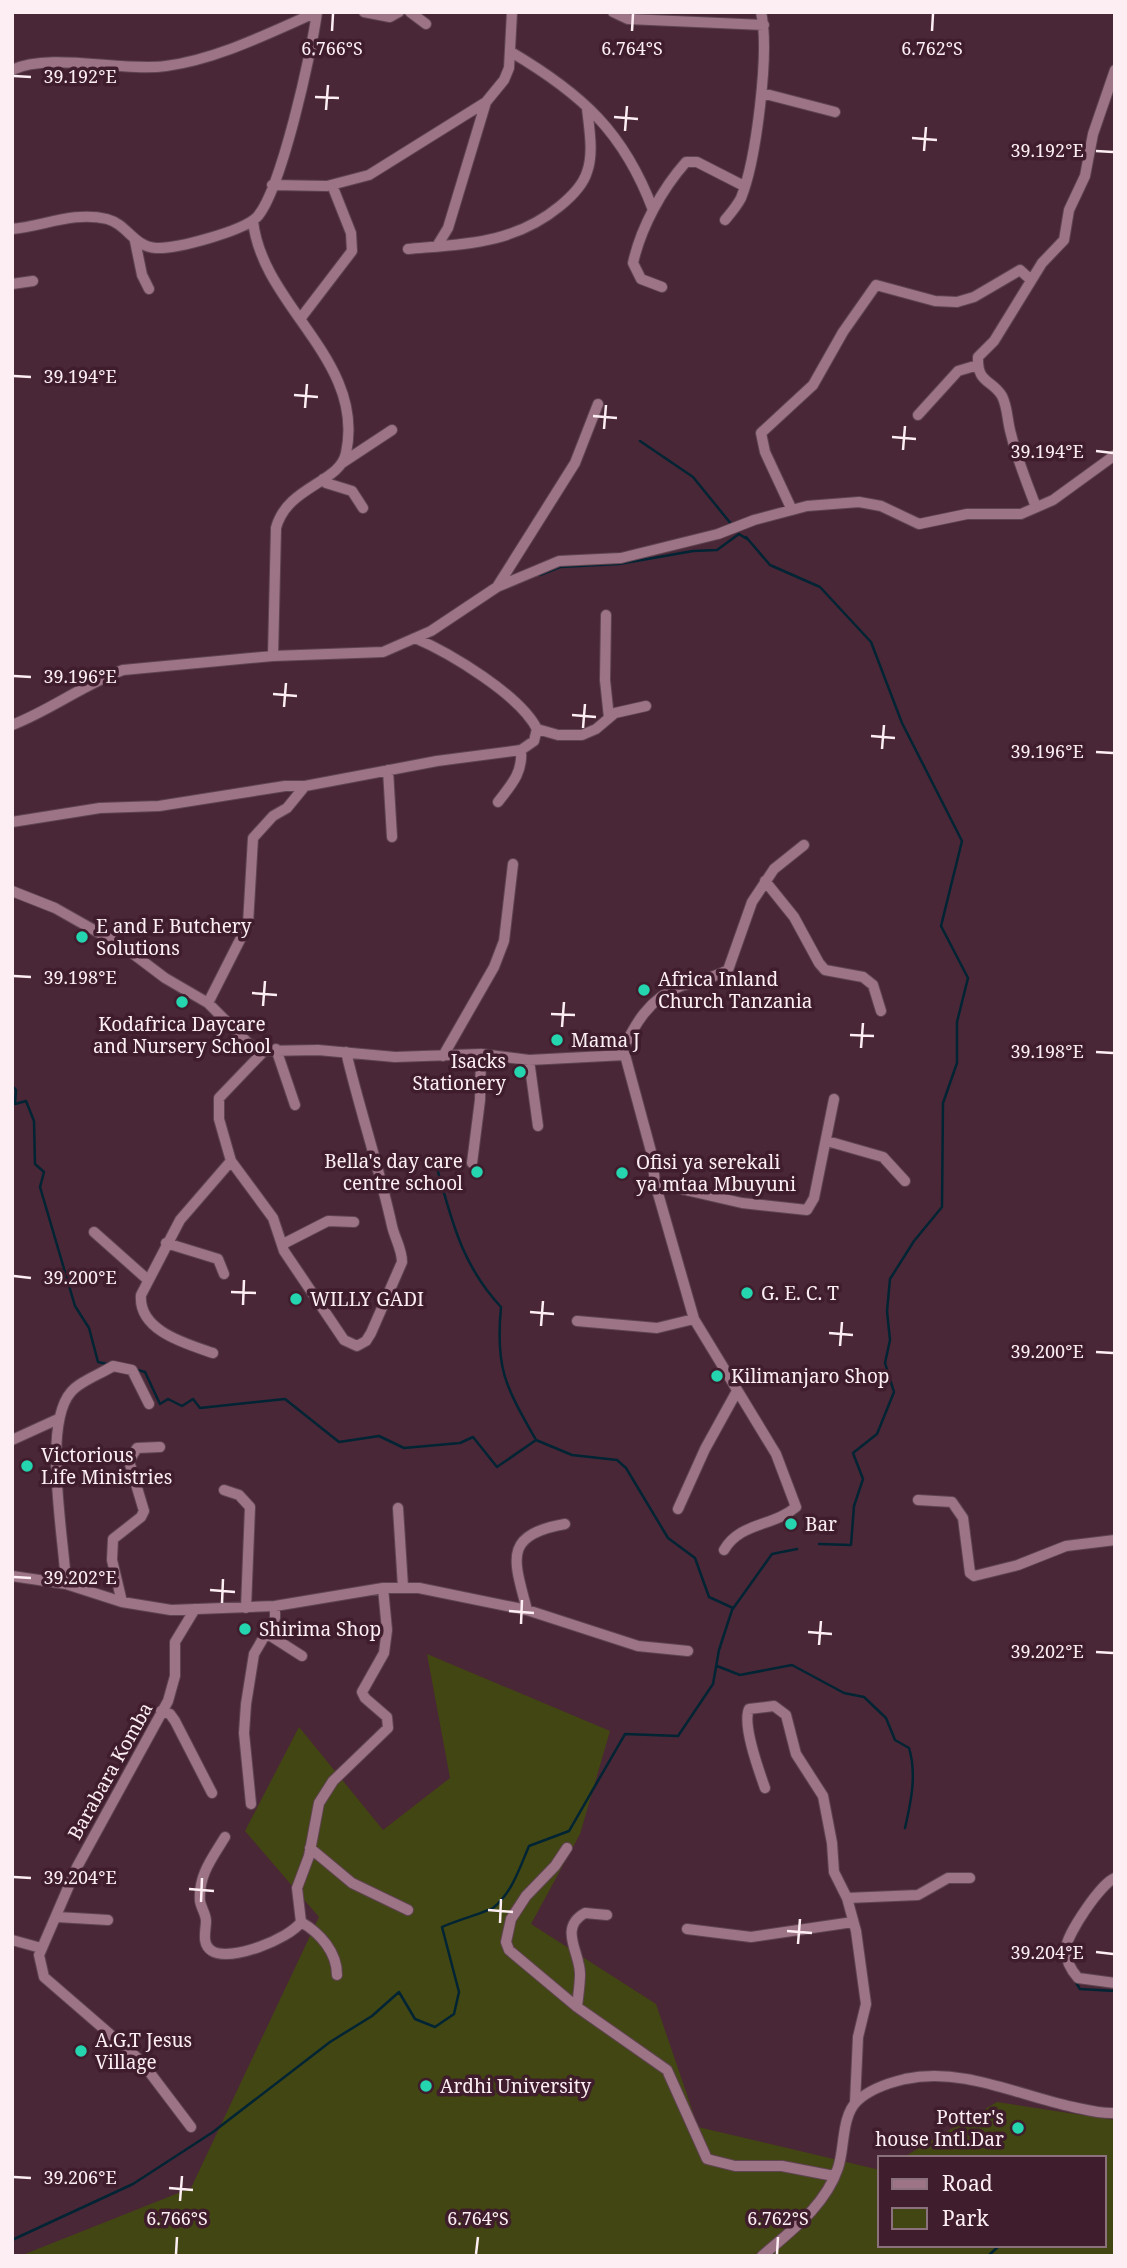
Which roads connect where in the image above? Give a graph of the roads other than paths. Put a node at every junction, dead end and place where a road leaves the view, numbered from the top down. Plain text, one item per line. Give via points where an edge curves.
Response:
1 (317, 12) edge
2 (364, 12) edge
3 (399, 12) edge
4 (410, 12) edge
5 (512, 12) edge
6 (613, 12) edge
7 (761, 12) edge
8 (426, 24) dead end
9 (764, 25) junction
10 (511, 52) junction
11 (12, 70) edge
12 (1115, 70) edge
13 (762, 93) junction
14 (486, 102) junction
15 (587, 107) junction
16 (835, 111) dead end
17 (272, 185) junction
18 (332, 186) junction
19 (744, 186) junction
20 (653, 210) junction
21 (725, 220) dead end
22 (253, 221) junction
23 (12, 229) edge
24 (135, 241) junction
25 (437, 246) junction
26 (408, 248) dead end
27 (1031, 280) junction
28 (33, 281) dead end
29 (12, 284) edge
30 (662, 286) dead end
31 (149, 289) dead end
32 (300, 319) junction
33 (978, 365) junction
34 (598, 404) dead end
35 (918, 415) dead end
36 (392, 429) dead end
37 (1115, 455) edge
38 (342, 463) junction
39 (323, 479) junction
40 (1036, 507) junction
41 (363, 508) dead end
42 (792, 510) junction
43 (497, 587) junction
44 (606, 615) dead end
45 (415, 638) junction
46 (273, 656) junction
47 (646, 706) dead end
48 (609, 718) junction
49 (12, 725) edge
50 (537, 729) junction
51 (521, 750) junction
52 (388, 770) junction
53 (305, 786) junction
54 (498, 802) dead end
55 (12, 822) edge
56 (392, 837) dead end
57 (804, 845) dead end
58 (513, 864) dead end
59 (765, 881) junction
60 (12, 891) edge
61 (208, 1003) junction
62 (881, 1011) dead end
63 (270, 1050) junction
64 (346, 1052) junction
65 (481, 1054) junction
66 (621, 1054) junction
67 (443, 1056) junction
68 (529, 1060) junction
69 (834, 1099) dead end
70 (295, 1105) dead end
71 (538, 1126) dead end
72 (827, 1141) junction
73 (231, 1161) junction
74 (472, 1163) dead end
75 (905, 1181) dead end
76 (655, 1182) junction
77 (354, 1222) dead end
78 (94, 1232) dead end
79 (166, 1243) junction
80 (283, 1244) junction
81 (225, 1274) dead end
82 (148, 1280) junction
83 (694, 1319) junction
84 (577, 1321) dead end
85 (213, 1353) dead end
86 (737, 1391) junction
87 (149, 1404) dead end
88 (58, 1419) junction
89 (12, 1440) edge
90 (160, 1447) dead end
91 (224, 1490) dead end
92 (918, 1500) dead end
93 (398, 1508) dead end
94 (678, 1509) dead end
95 (565, 1524) dead end
96 (1115, 1540) edge
97 (724, 1549) dead end
98 (12, 1576) edge
99 (66, 1584) junction
100 (403, 1587) junction
101 (383, 1588) junction
102 (122, 1602) junction
103 (275, 1606) junction
104 (246, 1608) junction
105 (195, 1609) junction
106 (527, 1610) junction
107 (266, 1633) junction
108 (688, 1651) dead end
109 (302, 1656) dead end
110 (161, 1711) junction
111 (765, 1788) dead end
112 (212, 1793) dead end
113 (251, 1804) dead end
114 (225, 1837) dead end
115 (310, 1848) junction
116 (567, 1848) dead end
117 (970, 1878) dead end
118 (1115, 1878) edge
119 (847, 1898) junction
120 (408, 1910) dead end
121 (607, 1915) dead end
122 (57, 1917) junction
123 (108, 1920) dead end
124 (301, 1922) junction
125 (853, 1922) junction
126 (687, 1929) dead end
127 (12, 1940) edge
128 (41, 1948) junction
129 (337, 1975) dead end
130 (1115, 1983) edge
131 (577, 2007) junction
132 (855, 2102) junction
133 (1115, 2113) edge
134 (191, 2127) dead end
135 (834, 2176) junction
136 (762, 2256) edge

1 - 11 street via 184,63 35,64
1 - 17 street via 312,51
2 - 3 street via 390,17
4 - 8 street
5 - 10 street
6 - 9 street via 628,19
7 - 9 street
9 - 13 street
10 - 14 street via 504,80
10 - 15 street via 553,78
12 - 27 street via 1093,134 1085,176 1069,210 1064,240
13 - 16 street
13 - 19 street
14 - 18 street via 386,167
14 - 25 street via 448,228
15 - 20 street via 627,152
15 - 25 street via 590,161 583,182 569,199 516,234 469,245
17 - 18 street
17 - 22 street
18 - 32 street via 351,233 352,251
19 - 20 street via 697,162 686,162
19 - 21 street
20 - 30 street via 633,263 641,279
22 - 24 street via 167,248
22 - 32 street via 267,270
23 - 24 street via 89,217 118,224
24 - 31 street
25 - 26 street
27 - 33 street via 995,341 980,353
27 - 42 street via 1020,270 974,297 944,303 876,285 813,385 761,433
28 - 29 street
32 - 38 street via 325,356 344,398 348,433
33 - 35 street via 958,371
33 - 40 street via 984,382 1003,398
34 - 43 street via 575,463
36 - 38 street
37 - 40 street via 1076,485
38 - 39 street
39 - 41 street via 352,491
39 - 46 street via 299,493 279,516
40 - 42 street via 1010,516 967,514 919,524 881,506 859,502
42 - 43 street via 621,558 559,561
43 - 45 street
44 - 48 street
45 - 46 street via 383,652
45 - 50 street via 462,661 526,713
46 - 49 street via 123,670
47 - 48 street
48 - 50 street via 582,735
50 - 51 street via 534,741
51 - 52 street
51 - 54 street via 517,778
52 - 53 street
52 - 56 street
53 - 55 street
53 - 61 street via 252,840 248,924
57 - 59 street
58 - 67 street via 504,941
59 - 62 street via 794,917 825,970 863,977 873,985
59 - 66 street via 752,902 727,970 679,987 656,1001 637,1020
60 - 61 street via 97,931
61 - 63 street via 249,1044
63 - 64 street
63 - 70 street
63 - 73 street via 219,1098 219,1119
64 - 67 street
64 - 80 street via 402,1254 366,1341 356,1346 344,1340 285,1254
65 - 67 street
65 - 68 street
65 - 74 street via 481,1100
66 - 68 street
66 - 76 street via 630,1068
68 - 71 street
69 - 72 street
72 - 75 street via 883,1157
72 - 76 street via 807,1210 742,1203
73 - 79 street via 195,1200
73 - 80 street via 273,1218
76 - 83 street
77 - 80 street via 328,1221
78 - 82 street
79 - 81 street via 218,1259
79 - 82 street
82 - 85 street via 141,1302 150,1320 176,1340
83 - 84 street via 657,1328
83 - 86 street
86 - 94 street
86 - 97 street via 776,1454 796,1507 736,1532
87 - 88 street via 132,1370 113,1366 71,1391
88 - 89 street
88 - 99 street via 56,1464
90 - 102 street via 137,1448 129,1461 144,1511 113,1539 112,1560
91 - 104 street via 239,1495 250,1507
92 - 96 street via 952,1502 959,1510 974,1576 1066,1546
93 - 100 street
95 - 106 street via 535,1530 519,1547 517,1574
98 - 99 street
99 - 102 street
100 - 101 street
100 - 106 street
101 - 103 street
101 - 115 street via 384,1653 362,1692 387,1717 388,1728 329,1786 314,1814
102 - 105 street
103 - 104 street
103 - 107 street via 275,1618
104 - 105 street
105 - 110 street, Barabara Komba via 175,1642 175,1675
106 - 108 street via 638,1646
107 - 109 street
107 - 113 street via 254,1654 245,1711
110 - 112 street via 175,1721
110 - 122 street, Barabara Komba via 77,1867
111 - 119 street via 747,1726 749,1709 774,1706 786,1716 796,1754 823,1796 834,1872
114 - 124 street via 206,1866 200,1891 208,1946 219,1953 250,1950 282,1938
115 - 120 street via 352,1883
115 - 124 street via 297,1888
116 - 131 street via 511,1919 506,1942 509,1950
117 - 119 street via 947,1878 918,1895
118 - 130 street via 1102,1886 1066,1945 1078,1979
119 - 125 street
121 - 131 street via 585,1913 573,1927 571,1945 580,1973
122 - 123 street
122 - 128 street, Barabara Komba
124 - 129 street via 332,1951
125 - 126 street via 751,1937
125 - 132 street via 866,2004 858,2037
127 - 128 street
128 - 134 street via 44,1977 142,2061
131 - 135 street via 667,2070 707,2159
132 - 133 street via 888,2083 943,2075
132 - 135 street
135 - 136 street via 824,2198

